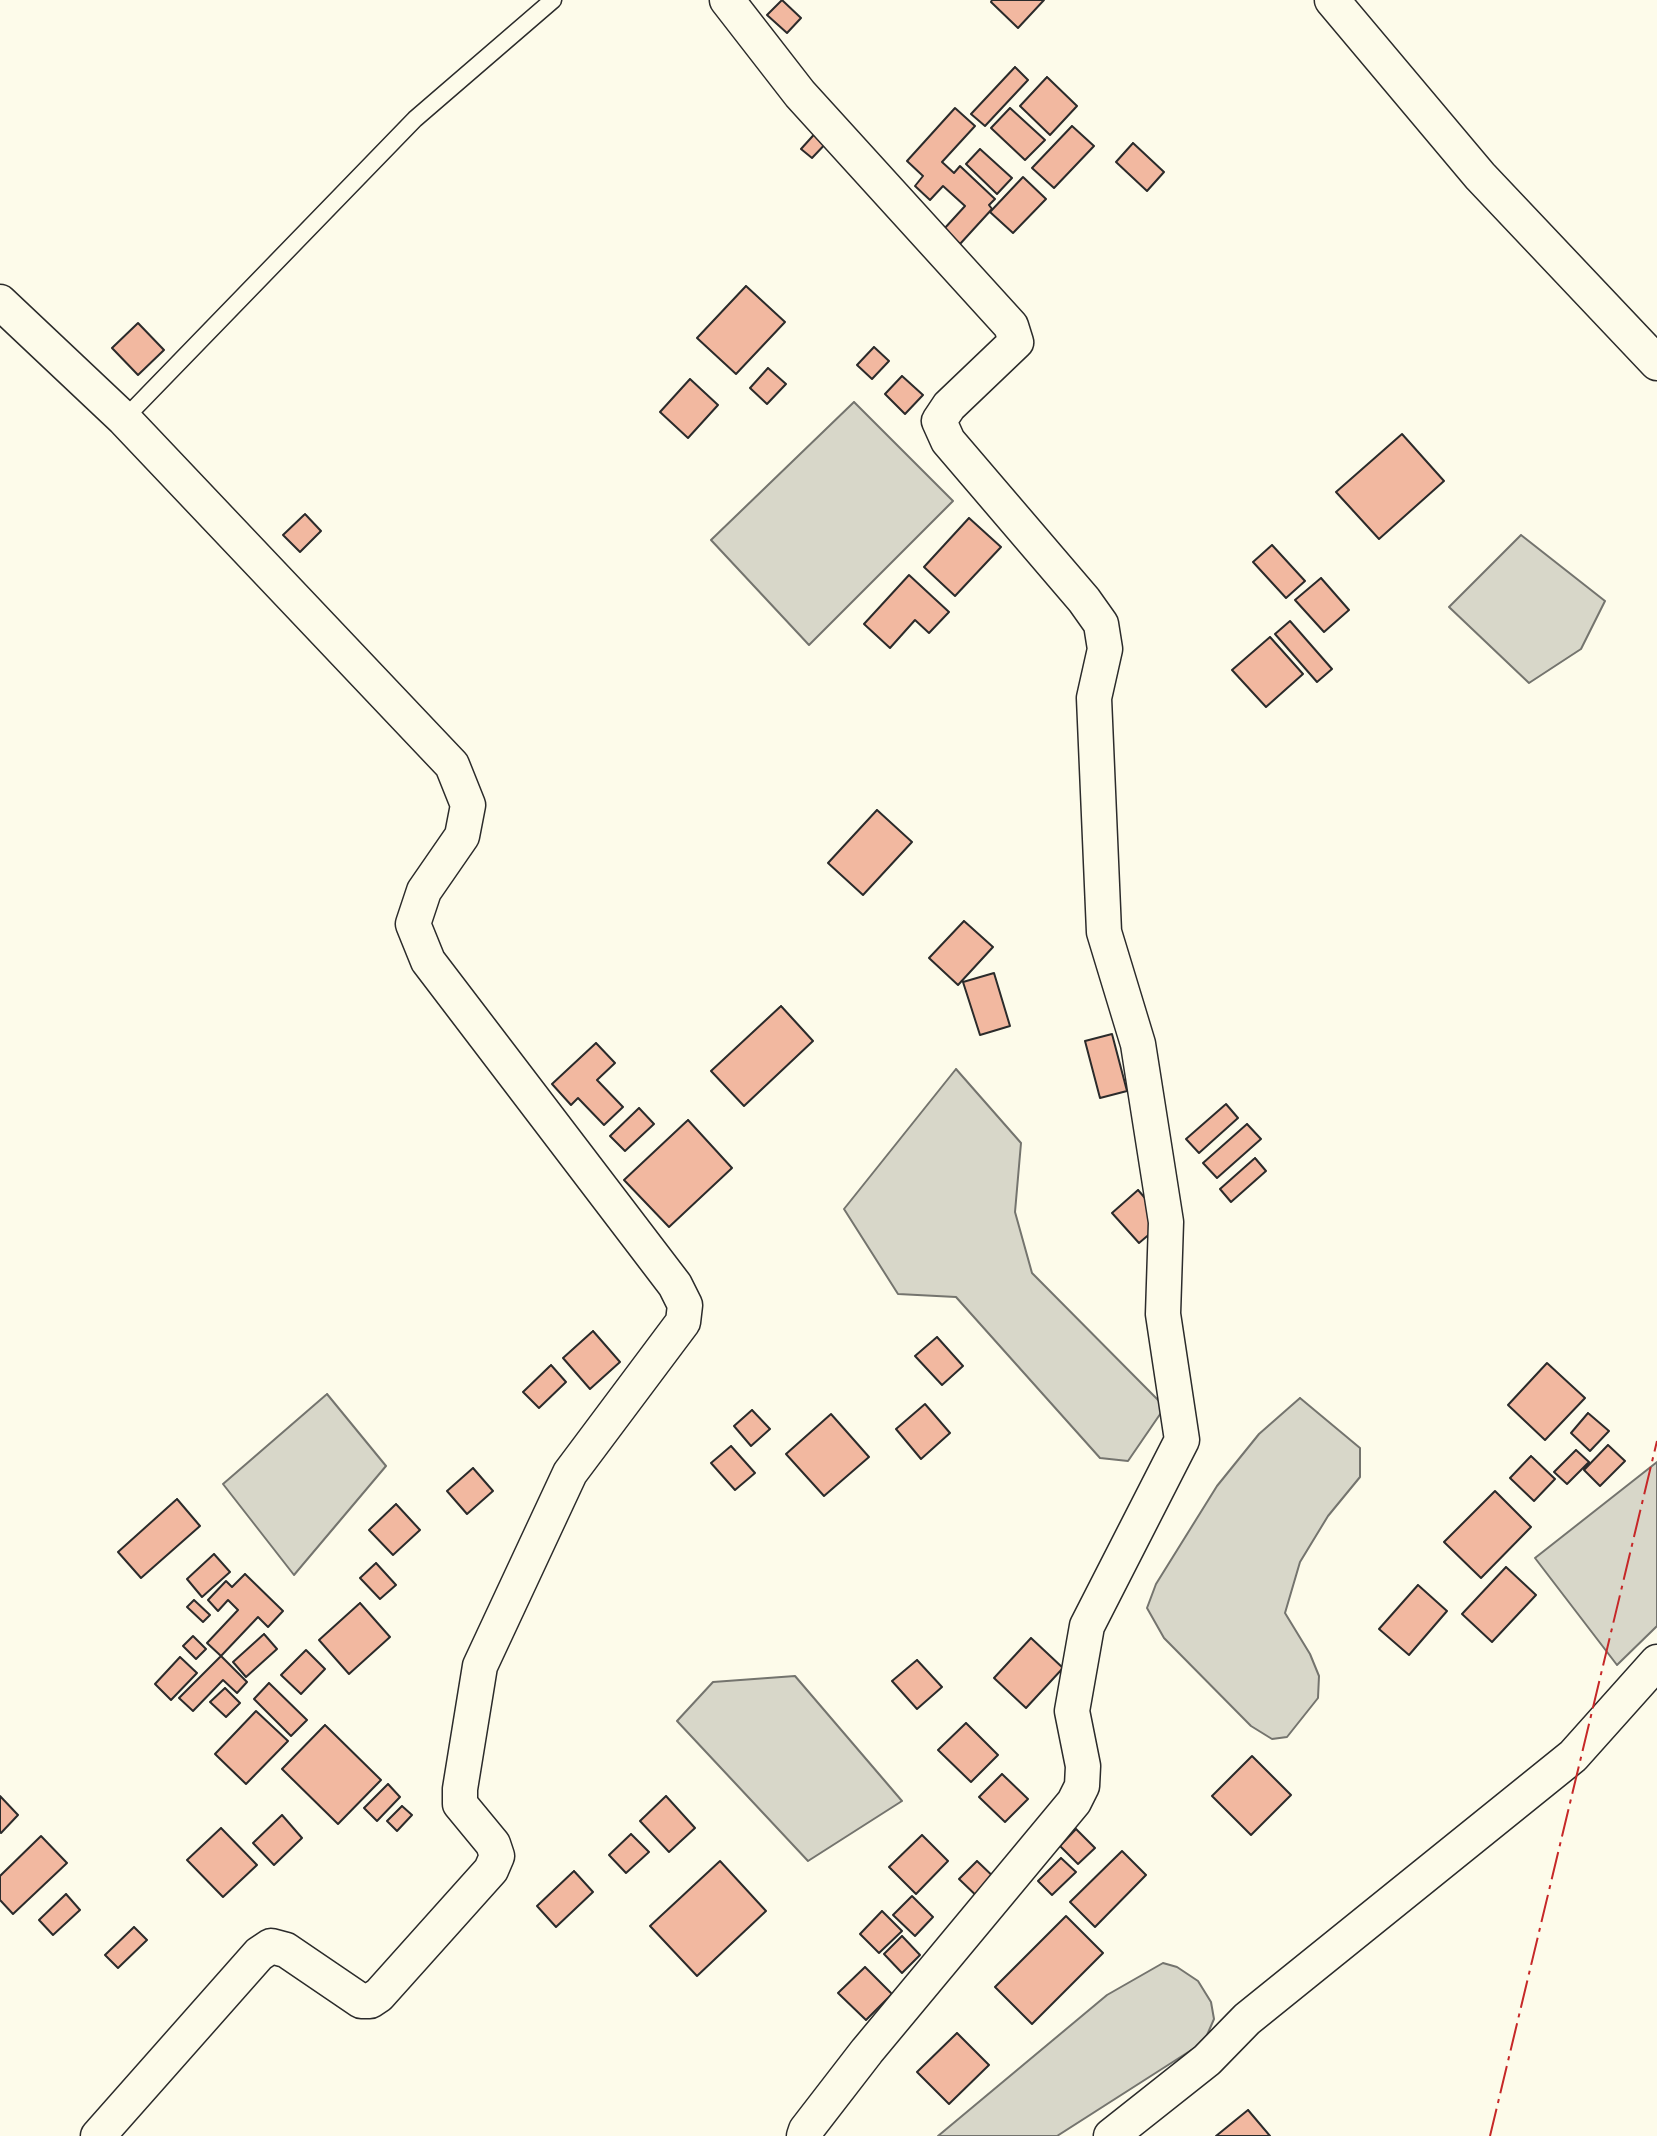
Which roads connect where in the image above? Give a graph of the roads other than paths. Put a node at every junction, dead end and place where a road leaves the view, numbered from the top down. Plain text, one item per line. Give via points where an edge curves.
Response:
1 (553, 0) edge
2 (727, 0) edge
3 (1332, 0) edge
4 (0, 302) edge
5 (1657, 363) edge
6 (124, 419) junction
7 (1657, 1662) edge
8 (98, 2136) edge
9 (804, 2136) edge
10 (1111, 2136) edge

1 - 6 lane via 415,119
2 - 9 street via 800,94 1011,326 1016,342 939,421 948,441 1101,624 1105,649 1094,698 1104,932 1138,1044 1166,1222 1163,1314 1182,1440 1087,1626 1072,1711 1083,1766 1074,1802 867,2051
3 - 5 street via 1480,176
4 - 6 street
6 - 8 street via 452,765 468,805 462,836 424,891 413,924 428,961 685,1305 683,1322 570,1473 480,1666 460,1804 493,1844 497,1856 491,1870 370,2001 361,2001 286,1950 271,1946 259,1954
7 - 10 street via 1573,1756

